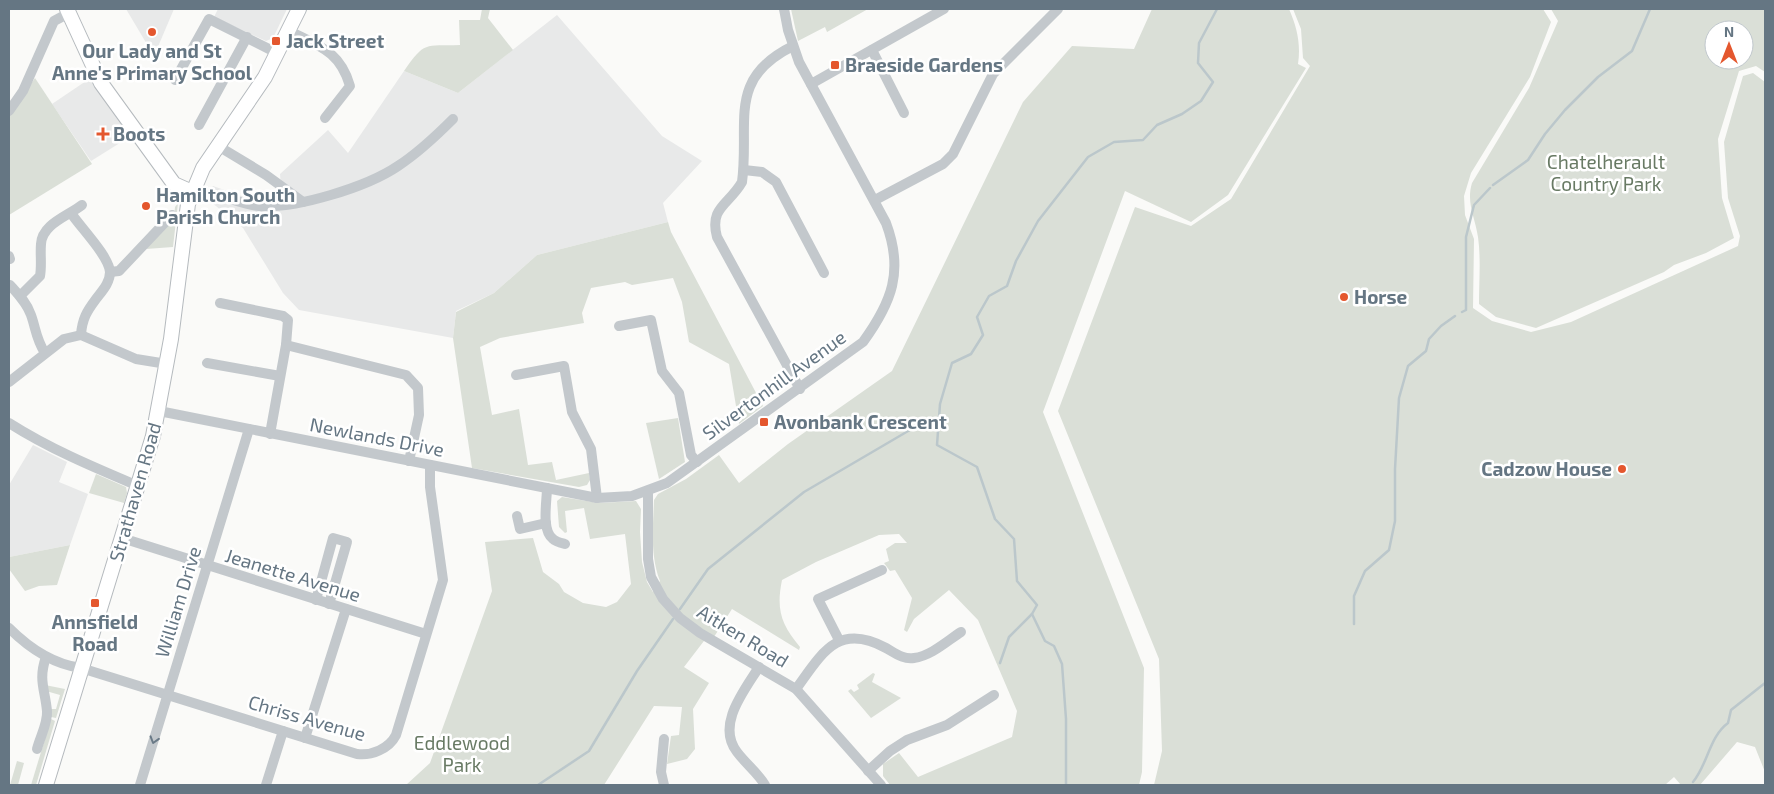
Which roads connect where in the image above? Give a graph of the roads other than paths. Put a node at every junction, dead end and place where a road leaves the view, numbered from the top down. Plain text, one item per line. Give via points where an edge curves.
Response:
1 (299, 9) edge
2 (784, 9) edge
3 (944, 9) edge
4 (1058, 9) edge
5 (68, 11) edge
6 (289, 31) junction
7 (247, 37) junction
8 (793, 46) junction
9 (872, 50) junction
10 (278, 53) junction
11 (175, 80) dead end
12 (811, 84) junction
13 (9, 111) edge
14 (904, 113) dead end
15 (324, 118) dead end
16 (453, 119) dead end
17 (199, 125) dead end
18 (218, 146) junction
19 (744, 170) junction
20 (192, 192) junction
21 (875, 200) junction
22 (303, 202) junction
23 (82, 205) dead end
24 (71, 213) junction
25 (172, 215) dead end
26 (110, 272) junction
27 (824, 273) dead end
28 (10, 285) edge
29 (20, 296) junction
30 (220, 304) dead end
31 (619, 326) dead end
32 (81, 334) junction
33 (286, 345) junction
34 (45, 353) junction
35 (207, 363) dead end
36 (167, 364) junction
37 (516, 375) dead end
38 (280, 376) junction
39 (9, 382) edge
40 (800, 389) junction
41 (159, 411) junction
42 (9, 423) edge
43 (249, 429) junction
44 (270, 434) junction
45 (409, 461) junction
46 (697, 462) junction
47 (430, 465) junction
48 (138, 486) junction
49 (547, 488) junction
50 (648, 491) junction
51 (593, 497) junction
52 (517, 516) dead end
53 (546, 523) junction
54 (122, 538) junction
55 (565, 544) dead end
56 (207, 566) junction
57 (882, 570) dead end
58 (316, 600) junction
59 (329, 604) junction
60 (346, 609) junction
61 (9, 628) edge
62 (961, 632) dead end
63 (426, 634) junction
64 (839, 640) junction
65 (46, 657) junction
66 (759, 667) junction
67 (81, 668) junction
68 (796, 689) junction
69 (168, 695) junction
70 (994, 695) dead end
71 (283, 731) junction
72 (305, 738) junction
73 (664, 739) dead end
74 (37, 749) dead end
75 (868, 771) junction
76 (46, 785) edge
77 (140, 785) edge
78 (266, 785) edge
79 (664, 785) edge
80 (765, 785) edge
81 (881, 785) edge

1 - 6 main road, Strathaven Road
2 - 8 street, Silvertonhill Avenue
3 - 9 street
4 - 21 street via 993,74 953,154 942,164
5 - 13 street via 54,21 23,91
5 - 20 main road via 101,83 174,184
6 - 10 main road, Strathaven Road
6 - 15 street via 333,53 345,69 350,86
7 - 10 street
7 - 11 street via 209,19
7 - 17 street
8 - 12 street, Silvertonhill Avenue
8 - 19 street via 765,62 750,84 746,98
9 - 12 street
9 - 14 street
10 - 18 main road, Strathaven Road
12 - 21 street, Silvertonhill Avenue
16 - 22 street via 417,152 382,176
18 - 20 main road, Strathaven Road
18 - 22 street
19 - 27 street via 762,172 776,182
19 - 40 street via 737,192 716,215 716,237
20 - 22 street via 210,192 255,205
20 - 36 main road, Strathaven Road
21 - 40 street, Silvertonhill Avenue via 892,240 895,259 894,284 888,301 863,342
23 - 24 street
24 - 26 street via 106,260
24 - 29 street via 44,233 40,245 40,276
25 - 26 street via 119,271
26 - 32 street via 106,286 86,311
28 - 29 street
29 - 34 street via 31,315 35,337
30 - 33 street via 283,316 289,326
31 - 46 street via 651,320 662,371 679,393 691,455
32 - 34 street via 64,339
32 - 36 street via 136,359
33 - 38 street
33 - 45 street via 406,375 418,388 419,415
34 - 39 street
35 - 38 street
36 - 41 main road, Strathaven Road
37 - 51 street via 564,366 572,412 591,449
38 - 44 street
40 - 46 street, Silvertonhill Avenue
41 - 43 street, Newlands Drive
41 - 48 main road, Strathaven Road
42 - 48 street via 74,460
43 - 44 street, Newlands Drive
43 - 56 street, William Drive
44 - 45 street, Newlands Drive
45 - 47 street, Newlands Drive
46 - 50 street, Silvertonhill Avenue via 667,483
47 - 49 street, Newlands Drive
47 - 63 street, Chriss Avenue via 443,580
48 - 54 main road, Strathaven Road
49 - 51 street, Newlands Drive
49 - 53 street
50 - 51 street, Silvertonhill Avenue via 632,496
50 - 66 street, Aitken Road via 648,559 651,577 663,599 680,618
52 - 53 street via 520,529
53 - 55 street via 552,539
54 - 56 street, Jeanette Avenue
54 - 67 main road, Strathaven Road
56 - 58 street, Jeanette Avenue
56 - 69 street, William Drive
57 - 64 street via 818,599
58 - 59 street, Jeanette Avenue
58 - 59 street via 333,538 347,542
59 - 60 street, Jeanette Avenue
60 - 63 street, Jeanette Avenue
60 - 72 street
61 - 65 street via 25,644
62 - 64 street via 913,659 902,657 868,639
63 - 72 street, Chriss Avenue via 392,741 372,754 364,755
64 - 68 street via 824,652
65 - 67 street via 66,666
65 - 74 street via 41,670 41,684 46,718
66 - 68 street, Aitken Road
66 - 80 street via 732,715 729,734 732,745
67 - 69 street, Chriss Avenue
67 - 76 main road, Strathaven Road
68 - 75 street, Aitken Road
69 - 71 street, Chriss Avenue
69 -> 77 street, William Drive
70 - 75 street via 947,725 907,740
71 - 72 street, Chriss Avenue
71 - 78 street
73 - 79 street via 661,772
75 - 81 street, Aitken Road

